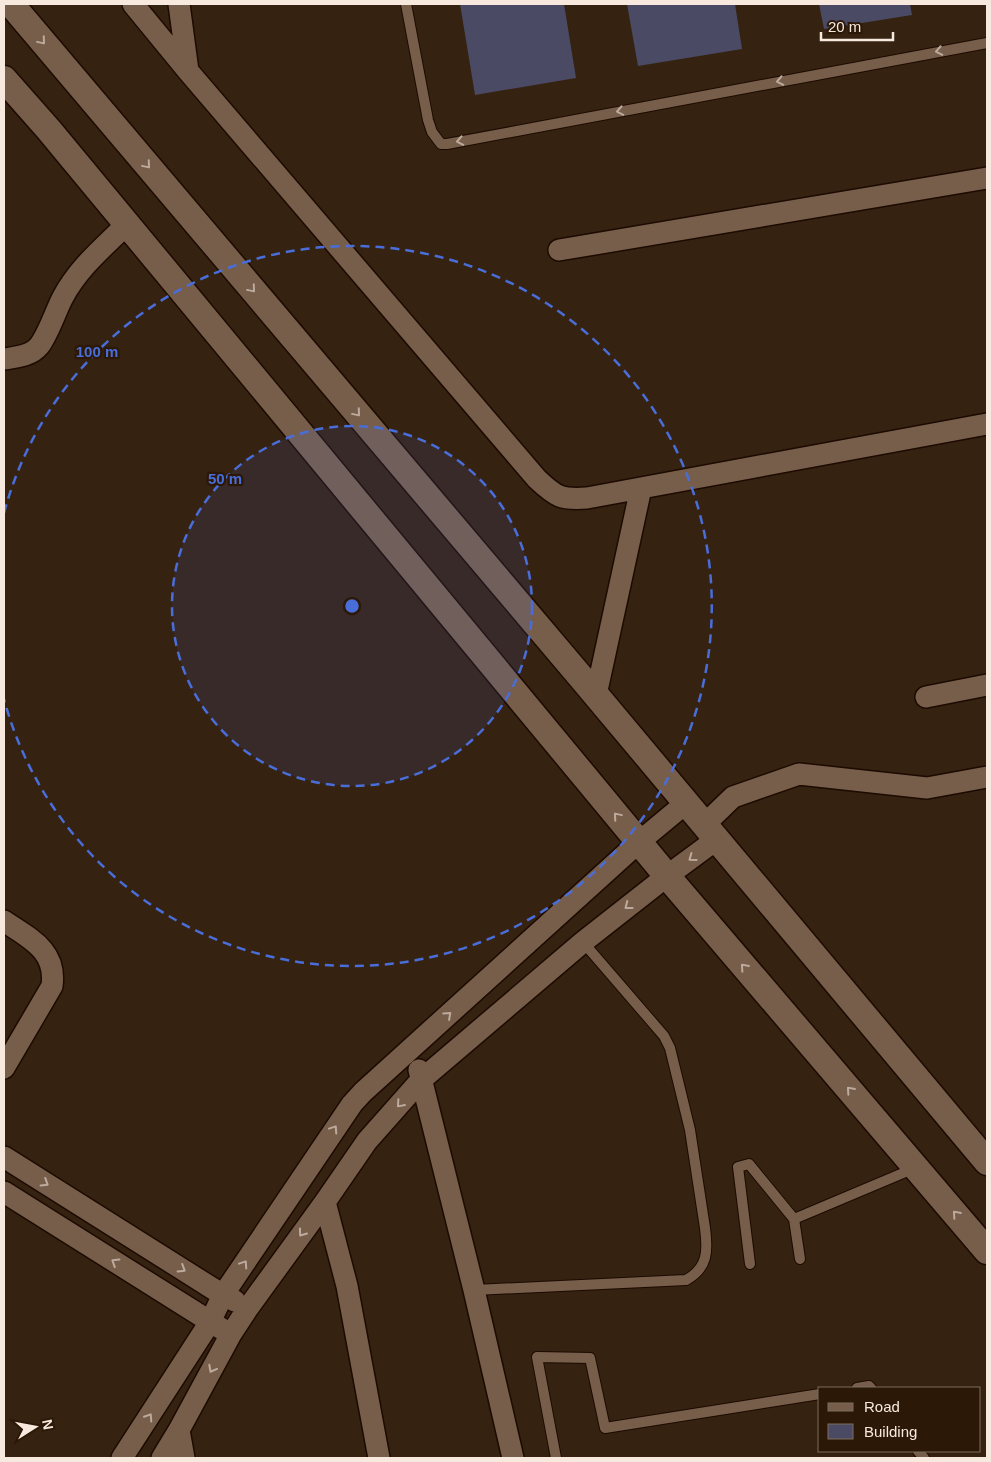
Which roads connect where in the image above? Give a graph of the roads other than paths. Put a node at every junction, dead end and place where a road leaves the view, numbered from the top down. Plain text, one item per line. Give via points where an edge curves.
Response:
1 (11, 4) edge
2 (133, 4) edge
3 (180, 4) edge
4 (406, 4) edge
5 (987, 42) edge
6 (188, 71) junction
7 (4, 80) edge
8 (987, 178) edge
9 (127, 224) junction
10 (559, 250) dead end
11 (4, 359) edge
12 (987, 424) edge
13 (641, 488) junction
14 (987, 685) edge
15 (596, 695) junction
16 (926, 696) dead end
17 (987, 777) edge
18 (686, 803) junction
19 (711, 832) junction
20 (638, 842) junction
21 (667, 876) junction
22 (4, 921) edge
23 (584, 942) junction
24 (414, 1046) junction
25 (4, 1068) edge
26 (421, 1080) junction
27 (4, 1157) edge
28 (987, 1162) edge
29 (916, 1168) junction
30 (4, 1192) edge
31 (325, 1202) junction
32 (794, 1219) junction
33 (987, 1251) edge
34 (800, 1259) dead end
35 (750, 1264) dead end
36 (474, 1290) junction
37 (223, 1295) junction
38 (248, 1308) junction
39 (210, 1322) junction
40 (231, 1334) junction
41 (818, 1394) edge
42 (179, 1430) junction
43 (122, 1458) edge
44 (162, 1458) edge
45 (184, 1458) edge
46 (379, 1458) edge
47 (514, 1458) edge
48 (556, 1458) edge

1 -> 15 street
2 - 6 street
3 - 6 street
5 -> 4 lane via 441,144 428,120
6 - 13 street via 549,491 561,498 579,499
7 - 9 street
8 - 10 street
9 - 11 street via 75,277 39,346 31,353
20 -> 9 street
12 - 13 street
13 - 15 street
14 - 16 street
15 - 18 street
17 - 19 street via 927,788 799,774 733,797
18 - 19 street
18 - 20 street
19 -> 21 street
19 - 28 street
20 - 21 street
24 -> 20 street
21 -> 23 street
29 -> 21 street
22 - 25 street via 41,947 50,960 54,978
23 - 26 street
23 - 36 lane via 664,1036 670,1048 690,1130 706,1228 707,1248 702,1266 686,1280
24 - 26 street
37 -> 24 street via 343,1116 363,1092
26 -> 31 street via 367,1141
26 - 36 street
27 -> 37 street
29 - 32 lane
33 -> 29 street
39 -> 30 street
31 -> 38 street
31 - 46 street via 347,1286
32 - 34 lane
32 - 35 lane via 749,1164 738,1167
36 - 47 street
37 - 38 street
37 - 39 street
38 - 40 street
39 - 40 street
43 -> 39 street
40 -> 42 street
41 - 48 lane via 605,1428 590,1358 538,1356
42 - 44 street
42 - 45 street

